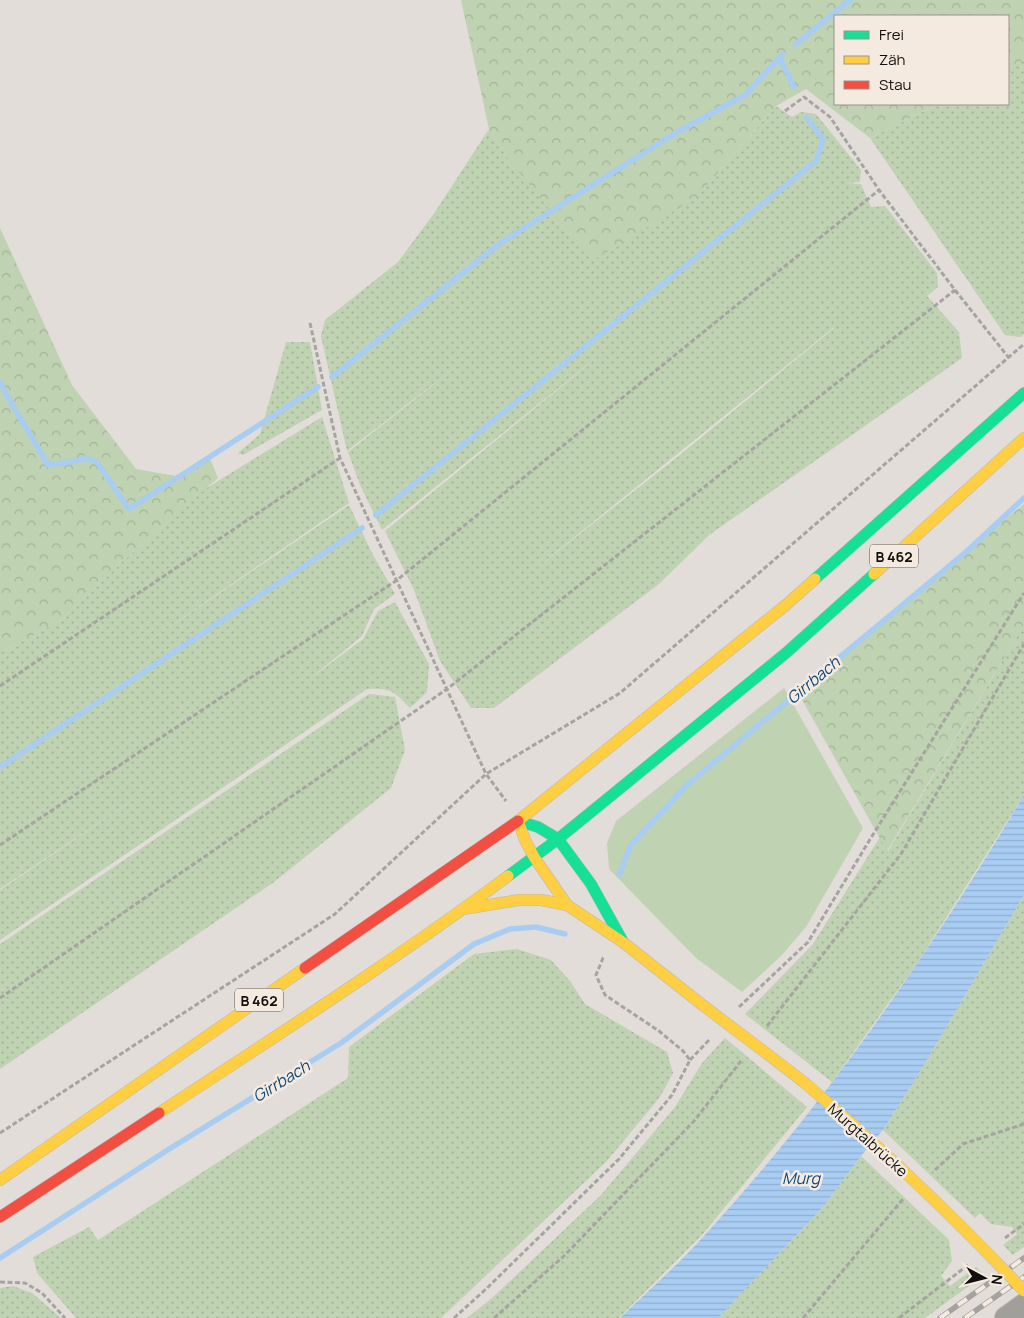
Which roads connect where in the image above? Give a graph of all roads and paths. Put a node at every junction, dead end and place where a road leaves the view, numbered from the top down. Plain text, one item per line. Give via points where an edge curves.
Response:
1 (785, 111) dead end
2 (879, 190) junction
3 (955, 290) junction
4 (310, 323) dead end
5 (1024, 344) edge
6 (1009, 358) junction
7 (1024, 393) edge
8 (1024, 438) edge
9 (340, 458) junction
10 (397, 580) junction
11 (1024, 593) edge
12 (1024, 644) edge
13 (0, 686) edge
14 (447, 689) junction
15 (486, 774) junction
16 (518, 821) junction
17 (558, 839) junction
18 (0, 846) edge
19 (534, 857) junction
20 (567, 905) junction
21 (464, 909) junction
22 (624, 943) junction
23 (0, 998) edge
24 (736, 1011) dead end
25 (767, 1026) dead end
26 (716, 1032) dead end
27 (743, 1058) dead end
28 (690, 1060) junction
29 (1024, 1124) edge
30 (0, 1133) edge
31 (934, 1171) dead end
32 (0, 1180) edge
33 (904, 1198) dead end
34 (0, 1217) edge
35 (1024, 1224) edge
36 (1001, 1242) dead end
37 (973, 1262) dead end
38 (0, 1282) edge
39 (1024, 1291) edge
40 (1024, 1305) edge
41 (65, 1318) edge
42 (454, 1318) edge
43 (494, 1318) edge
44 (803, 1318) edge
45 (899, 1318) edge
46 (1006, 1318) edge

1 - 2 path via 804,97 830,117
2 - 3 path
2 - 10 path
3 - 6 path
3 - 14 path
4 - 9 path
5 - 6 path
6 - 15 path via 620,693
7 - 16 main road, B 462 via 787,604
8 - 17 main road, B 462 via 786,653
9 - 10 path
9 - 13 path
10 - 14 path
10 - 18 path
11 - 24 path via 808,942
12 - 25 path via 901,854
14 - 15 path
14 - 23 path
15 - 16 path
15 - 30 path via 335,914
16 - 17 main road via 538,827
16 - 19 main road
16 - 32 main road, B 462
17 - 19 main road, B 462
17 - 22 main road via 591,884
19 - 20 main road
19 - 21 main road, B 462
20 - 21 main road via 519,900
20 - 22 main road, Murgtalbrücke
21 - 34 main road, B 462
22 - 28 path via 603,958 596,976 605,995 659,1031
22 - 39 main road, Murgtalbrücke, bridge via 805,1084 887,1156
26 - 28 path
27 - 43 path via 681,1135 564,1256
28 - 42 path via 672,1095 619,1159
29 - 31 path via 963,1144
33 - 44 path
35 - 36 path
37 - 45 path
38 - 41 path via 25,1284 42,1293
40 - 46 street

